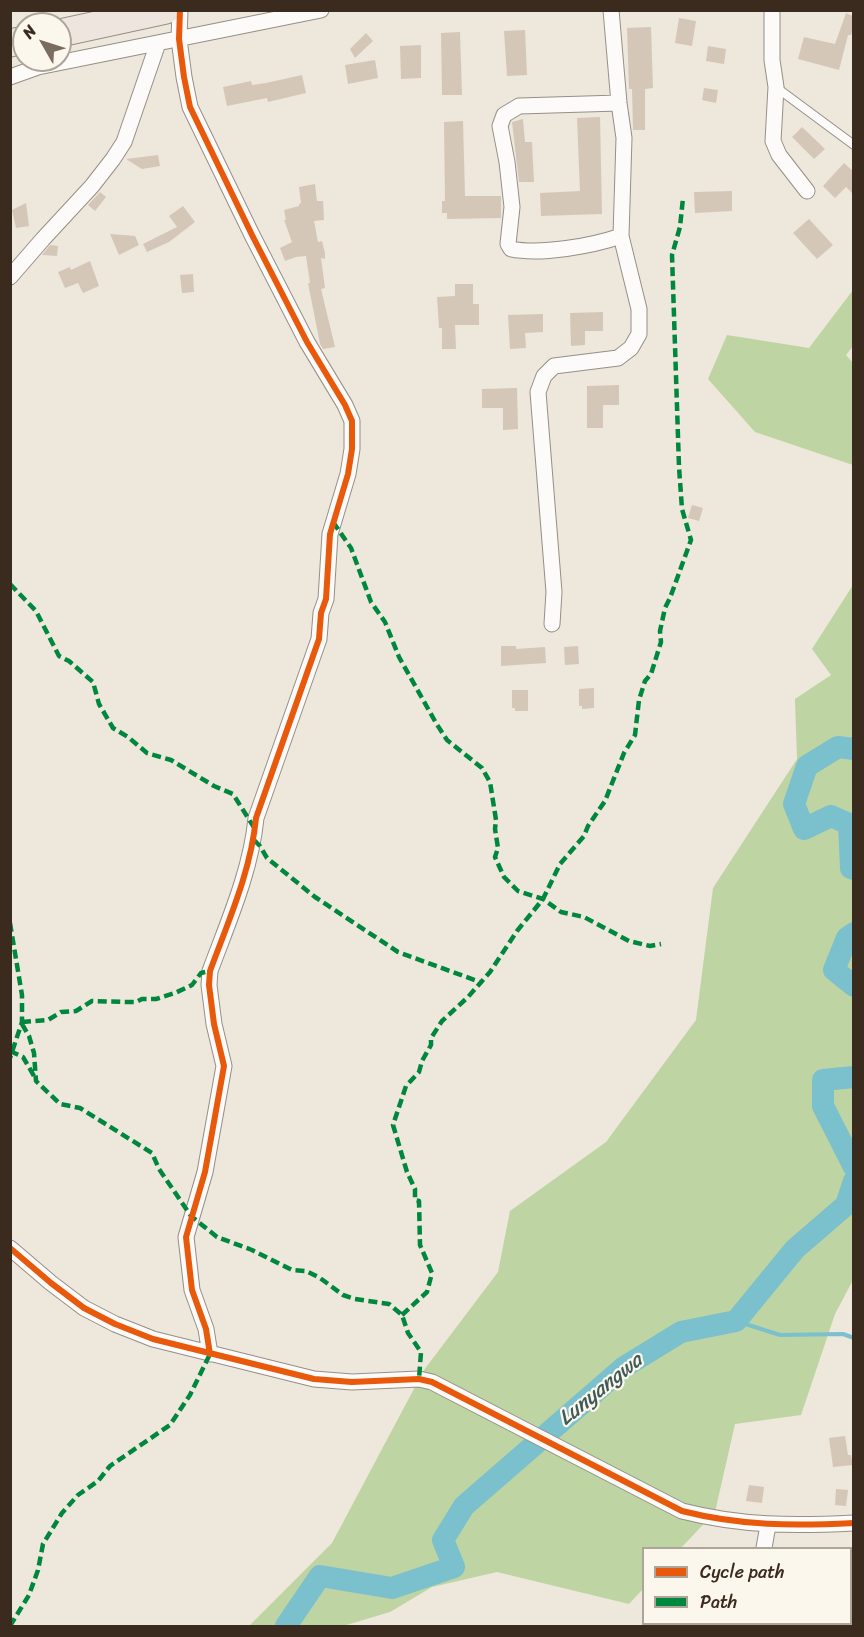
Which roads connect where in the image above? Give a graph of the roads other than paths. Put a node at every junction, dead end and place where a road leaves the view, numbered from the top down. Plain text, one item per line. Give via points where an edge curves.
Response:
1 (166, 10) edge
2 (180, 10) edge
3 (321, 10) edge
4 (611, 10) edge
5 (772, 10) edge
6 (72, 24) edge
7 (179, 39) junction
8 (158, 43) junction
9 (10, 77) edge
10 (776, 87) junction
11 (619, 103) junction
12 (854, 145) edge
13 (807, 191) dead end
14 (621, 236) junction
15 (10, 277) edge
16 (552, 624) dead end
17 (10, 1248) edge
18 (210, 1354) junction
19 (854, 1522) edge
20 (768, 1525) junction
21 (764, 1547) edge

1 - 6 highway
2 - 7 street
3 - 7 street
4 - 11 street
5 - 10 street
7 - 8 street
7 - 18 street via 190,107 257,246 352,421 348,474 330,534 319,639 256,818 246,870 210,971 214,1023 224,1066 205,1172 186,1237 192,1290
8 - 9 street via 38,67
8 - 15 street via 124,141 113,159
10 - 12 lane
10 - 13 street via 773,141
11 - 14 street via 624,138
11 - 14 street via 519,106 504,115 500,126 512,207 508,244 511,249 561,249
14 - 16 street via 639,309 639,334 631,348 618,358 554,366 544,376 538,392 554,592
17 - 18 street via 84,1308 153,1339
18 - 20 street via 314,1379 432,1382 682,1511
19 - 20 street
20 - 21 street

